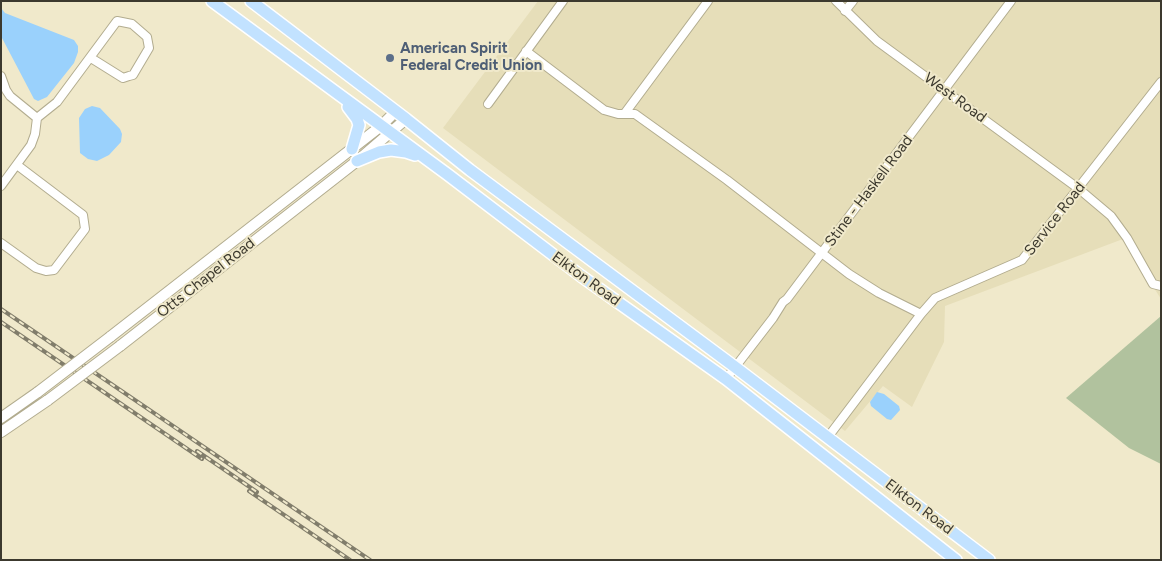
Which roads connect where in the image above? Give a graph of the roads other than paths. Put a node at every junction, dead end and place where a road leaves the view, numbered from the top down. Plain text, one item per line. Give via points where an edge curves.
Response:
1 (212, 1) edge
2 (251, 1) edge
3 (563, 1) edge
4 (708, 1) edge
5 (836, 1) edge
6 (853, 1) edge
7 (1011, 1) edge
8 (845, 12) junction
9 (526, 52) junction
10 (91, 58) junction
11 (1, 76) edge
12 (1161, 82) edge
13 (945, 90) junction
14 (340, 96) junction
15 (488, 104) dead end
16 (396, 111) junction
17 (624, 113) junction
18 (36, 118) junction
19 (406, 119) junction
20 (386, 130) junction
21 (352, 149) junction
22 (426, 160) junction
23 (357, 161) junction
24 (17, 165) junction
25 (1, 186) edge
26 (1079, 189) junction
27 (1, 243) edge
28 (822, 253) junction
29 (1161, 286) edge
30 (921, 314) junction
31 (735, 367) junction
32 (726, 379) junction
33 (1, 418) edge
34 (1, 432) edge
35 (828, 438) junction
36 (956, 560) edge
37 (989, 560) edge

1 - 14 main road, Elkton Road
2 - 16 main road, Elkton Road
3 - 9 street
4 - 17 street
5 - 8 street, West Road
6 - 8 street
7 - 13 street, Stine - Haskell Road
8 - 13 street, West Road via 877,41
9 - 15 street
9 - 17 street via 604,110
10 - 10 street via 117,21 132,24 147,37 149,48 129,76 123,78
10 - 18 street via 57,102
11 - 18 street via 10,96
12 - 26 street, Service Road
13 - 26 street, West Road
13 - 28 street, Stine - Haskell Road
14 - 20 main road, Elkton Road
14 - 21 main road via 358,122
16 - 19 main road, Elkton Road
16 - 20 main road, Otts Chapel Road
17 - 28 street via 635,114
18 - 24 street via 33,140
19 - 20 main road, Otts Chapel Road
19 - 31 main road, Elkton Road
20 - 21 main road, Otts Chapel Road
20 - 22 main road, Elkton Road
20 - 23 main road, Otts Chapel Road
21 - 33 main road, Otts Chapel Road, bridge
22 - 23 main road via 391,150
22 - 32 main road, Elkton Road
23 - 34 main road, Otts Chapel Road, bridge via 120,346
24 - 25 street
24 - 27 street via 84,215 85,229 54,270 36,268
26 - 29 street, West Road via 1111,216 1153,284
26 - 30 street, Service Road via 1022,260 944,293
28 - 30 street via 879,293
28 - 31 street, Stine - Haskell Road
30 - 35 street, Service Road
31 - 32 street, Stine - Haskell Road
31 - 35 main road, Elkton Road
32 - 36 main road, Elkton Road
35 - 37 main road, Elkton Road

